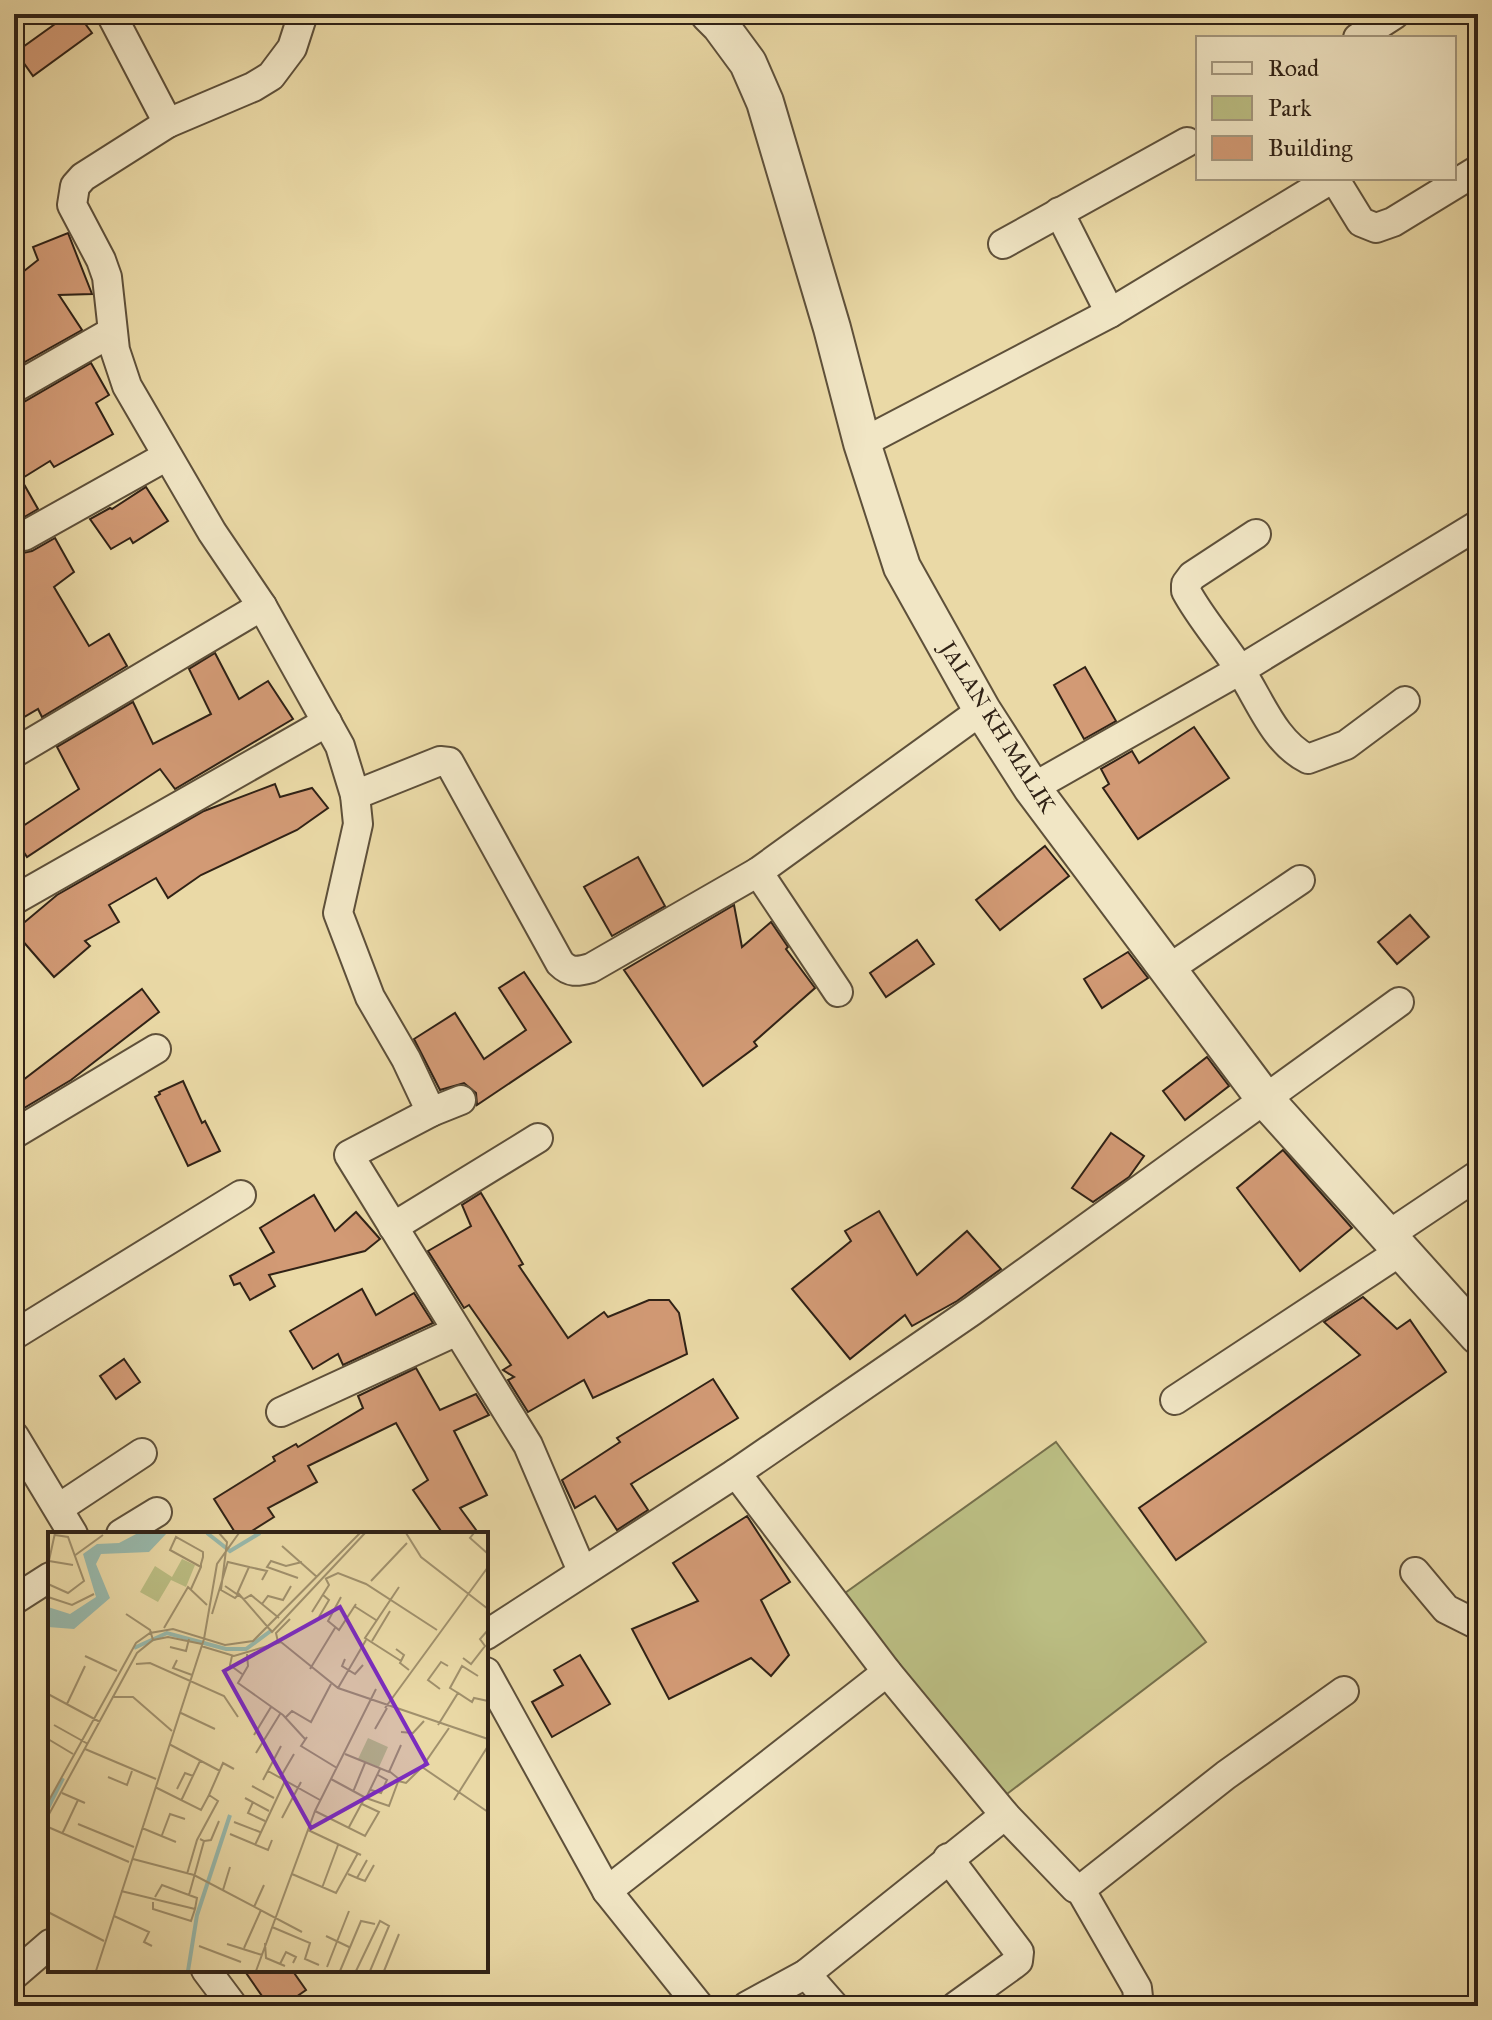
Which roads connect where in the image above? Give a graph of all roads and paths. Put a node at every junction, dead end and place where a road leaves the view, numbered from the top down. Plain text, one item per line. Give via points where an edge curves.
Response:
1 (111, 14) edge
2 (303, 14) edge
3 (709, 14) edge
4 (1395, 14) edge
5 (1361, 36) edge
6 (168, 123) junction
7 (1187, 142) dead end
8 (1478, 170) edge
9 (1330, 180) edge
10 (1334, 180) edge
11 (1059, 212) junction
12 (1003, 244) dead end
13 (1110, 313) junction
14 (112, 332) junction
15 (14, 388) edge
16 (862, 443) junction
17 (167, 456) junction
18 (1478, 525) edge
19 (1256, 534) dead end
20 (24, 536) dead end
21 (262, 606) junction
22 (1240, 670) junction
23 (1405, 701) dead end
24 (982, 710) junction
25 (327, 722) junction
26 (14, 753) edge
27 (1032, 788) junction
28 (355, 795) junction
29 (758, 872) junction
30 (1300, 880) dead end
31 (14, 900) edge
32 (1167, 970) junction
33 (838, 992) dead end
34 (1399, 1002) dead end
35 (156, 1049) dead end
36 (1264, 1098) junction
37 (461, 1100) dead end
38 (431, 1112) junction
39 (14, 1134) edge
40 (538, 1138) dead end
41 (1478, 1175) edge
42 (241, 1195) dead end
43 (393, 1227) junction
44 (1394, 1244) junction
45 (457, 1331) junction
46 (14, 1335) edge
47 (1478, 1336) edge
48 (1175, 1400) dead end
49 (281, 1412) dead end
50 (14, 1436) edge
51 (142, 1453) dead end
52 (736, 1473) junction
53 (59, 1508) junction
54 (157, 1512) dead end
55 (72, 1532) edge
56 (124, 1532) edge
57 (582, 1571) junction
58 (1415, 1572) dead end
59 (48, 1578) edge
60 (14, 1600) edge
61 (1478, 1625) edge
62 (488, 1634) edge
63 (887, 1672) junction
64 (488, 1676) edge
65 (1344, 1691) dead end
66 (1005, 1815) junction
67 (948, 1858) junction
68 (1080, 1889) junction
69 (607, 1891) junction
70 (48, 1946) edge
71 (208, 1972) edge
72 (806, 1974) junction
73 (14, 1975) edge
74 (233, 2006) edge
75 (699, 2006) edge
76 (747, 2006) edge
77 (834, 2006) edge
78 (956, 2006) edge
79 (1139, 2006) edge

1 - 6 street
2 - 6 street via 292,48 271,76
3 - 16 street, JALAN KH MALIK via 748,63 765,102
4 - 5 street
6 - 14 street via 83,177 72,196 107,277
7 - 11 street
8 - 10 street via 1376,228 1361,222
9 - 13 street
11 - 12 street
11 - 13 street
13 - 16 street
14 - 15 street
14 - 17 street via 127,386
16 - 24 street, JALAN KH MALIK via 902,567
17 - 20 street
17 - 21 street
18 - 22 street
19 - 22 street via 1186,584 1191,601
21 - 25 street
21 - 26 street
22 - 23 street via 1282,739 1308,759 1346,745
22 - 27 street
24 - 27 street, JALAN KH MALIK
24 - 29 street
25 - 28 street
25 - 31 street
27 - 32 street, JALAN KH MALIK
28 - 29 street via 440,761 451,763 560,963 574,972 591,968
28 - 38 street via 358,824 338,913 370,997
29 - 33 street
30 - 32 street
32 - 36 street, JALAN KH MALIK
34 - 36 street
35 - 39 street
36 - 44 street, JALAN KH MALIK
36 - 52 street via 972,1311
37 - 38 street
38 - 43 street via 349,1155
40 - 43 street
41 - 44 street
42 - 46 street
43 - 45 street
44 - 47 street, JALAN KH MALIK
44 - 48 street
45 - 49 street
45 - 57 street via 528,1445
50 - 53 street
51 - 53 street
52 - 57 street
52 - 63 street
53 - 55 street
54 - 56 street
57 - 62 street
58 - 61 street via 1446,1609
59 - 60 street
63 - 66 street
63 - 69 street
64 - 69 street
65 - 68 street
66 - 67 street
66 - 68 street
67 - 72 street
67 - 78 street via 1019,1952 1018,1961
68 - 79 street via 1137,1988
69 - 75 street
70 - 73 street
71 - 74 street
72 - 76 street
72 - 77 street

